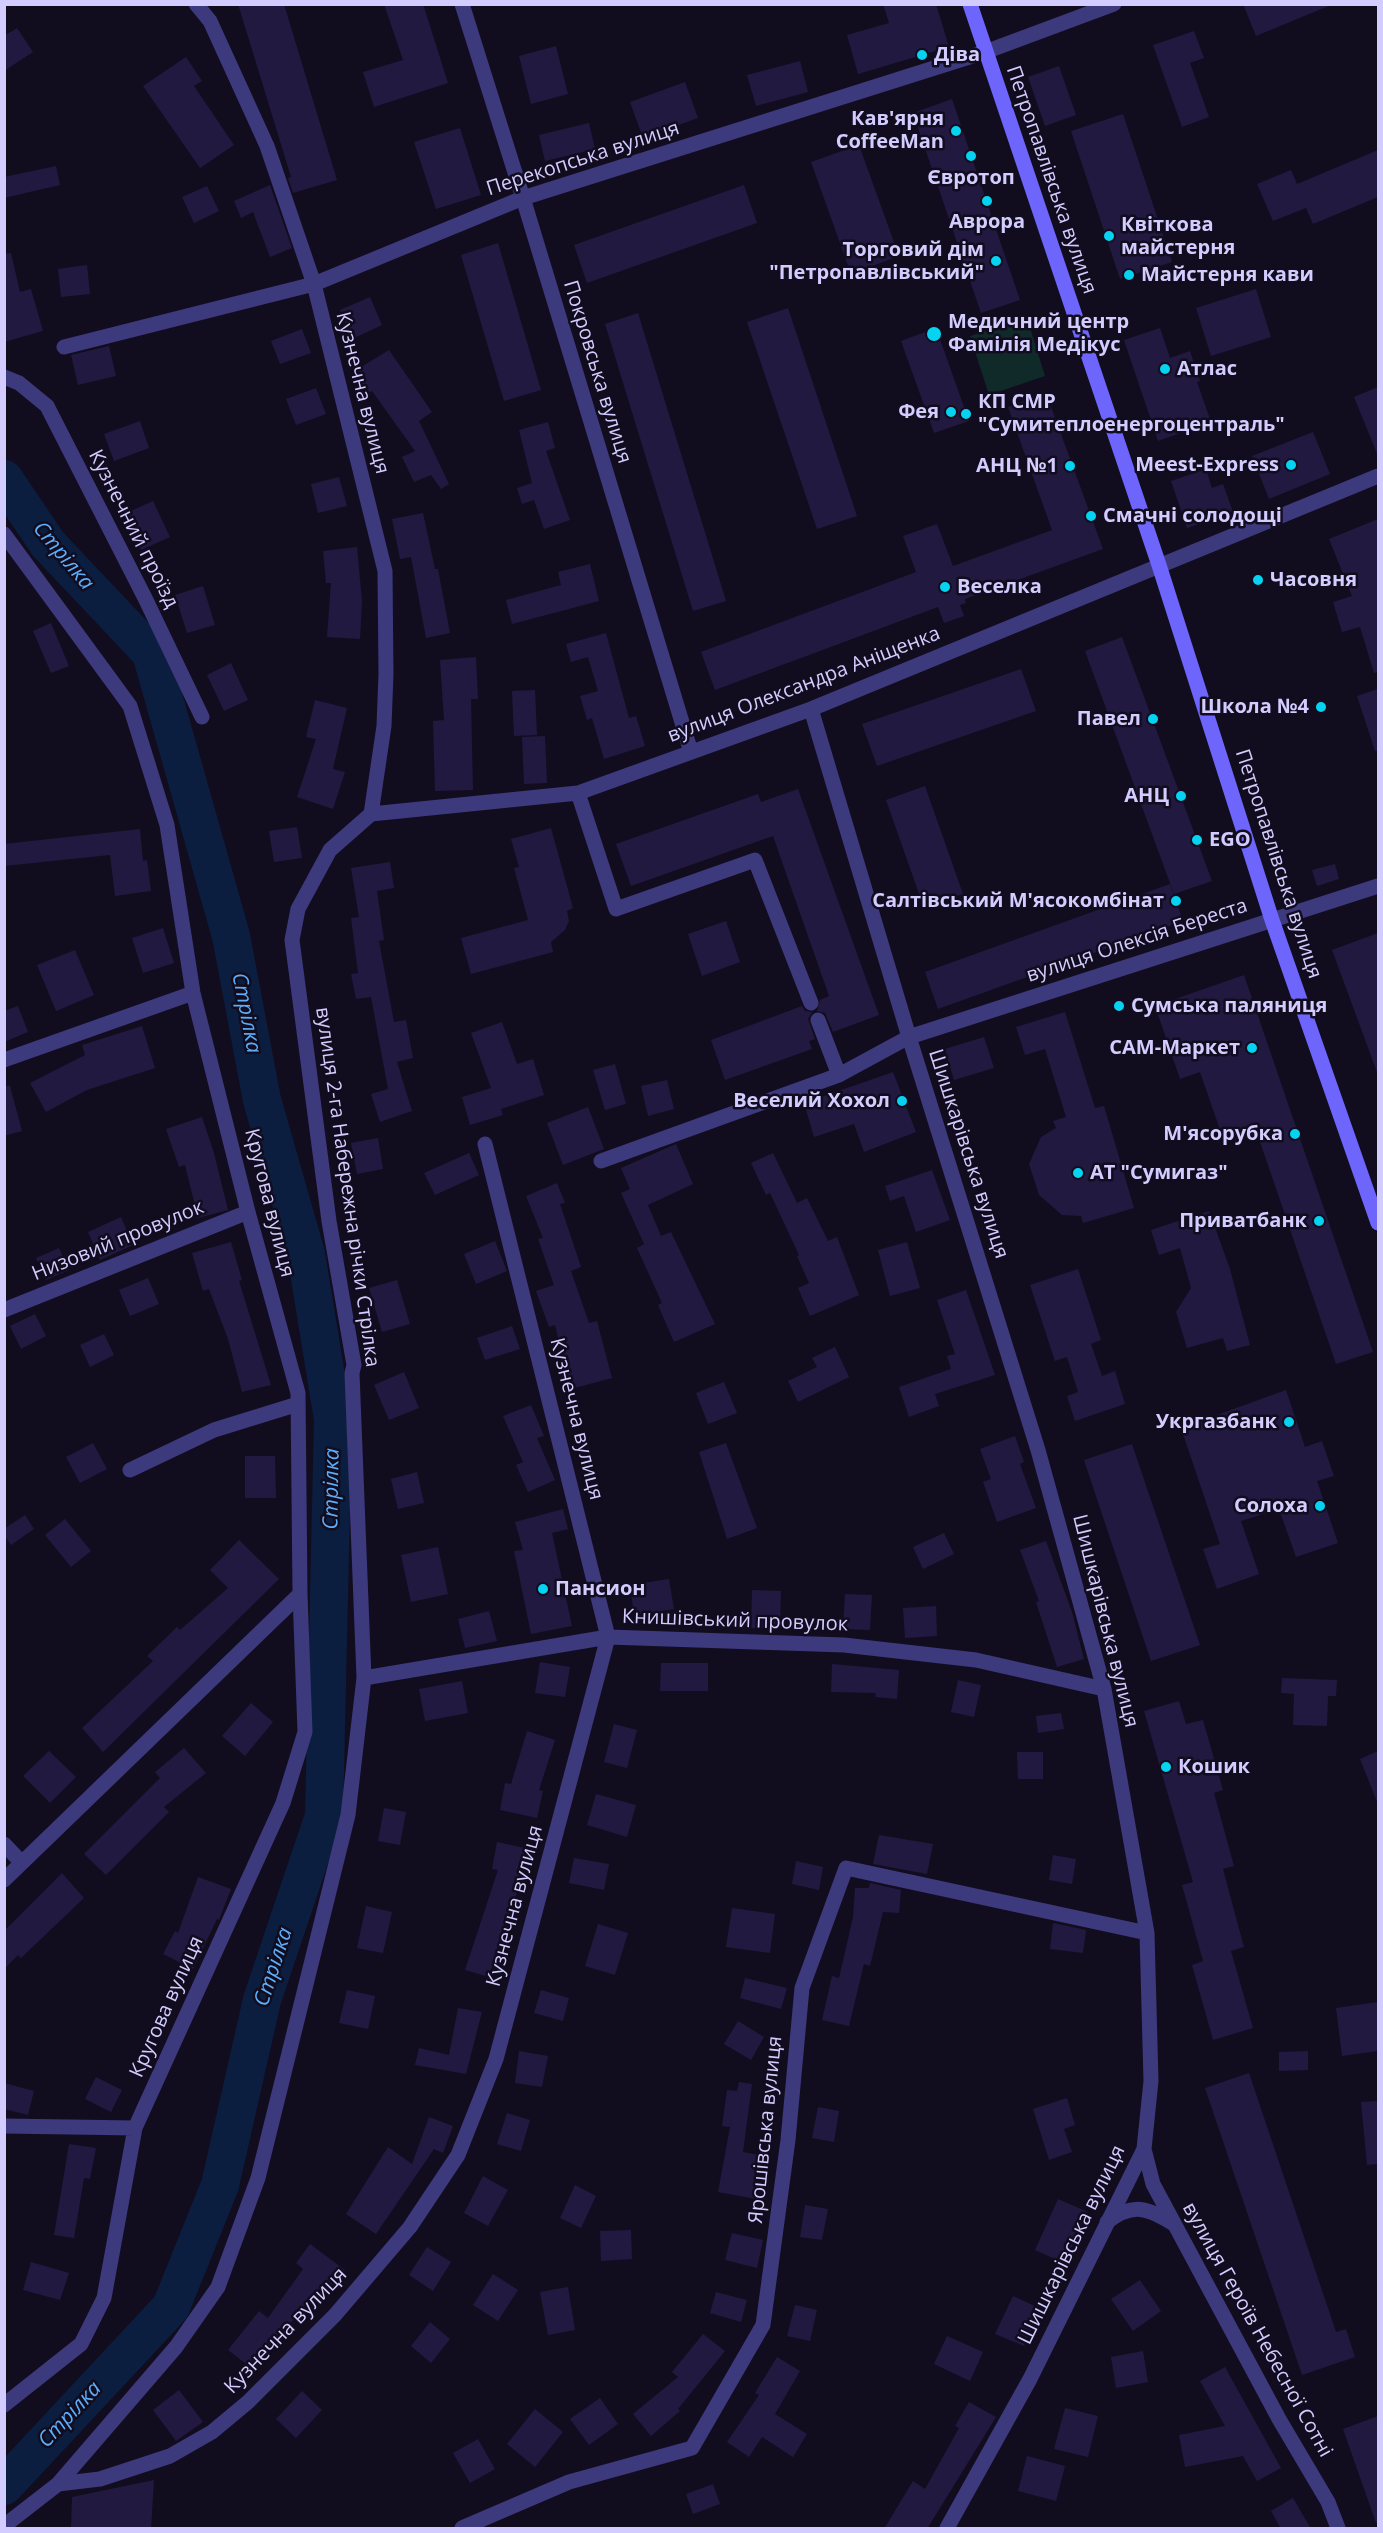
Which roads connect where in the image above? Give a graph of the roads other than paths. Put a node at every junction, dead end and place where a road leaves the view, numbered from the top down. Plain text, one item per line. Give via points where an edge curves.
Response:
1 (196, 4) edge
2 (462, 4) edge
3 (970, 4) edge
4 (1114, 4) edge
5 (985, 52) junction
6 (523, 198) junction
7 (314, 284) junction
8 (64, 347) dead end
9 (4, 377) edge
10 (1378, 476) edge
11 (4, 534) edge
12 (1159, 565) junction
13 (811, 709) junction
14 (202, 717) dead end
15 (691, 752) junction
16 (578, 793) junction
17 (371, 814) junction
18 (1378, 886) edge
19 (1272, 920) junction
20 (193, 993) junction
21 (811, 1003) dead end
22 (818, 1020) dead end
23 (909, 1037) junction
24 (4, 1060) edge
25 (839, 1075) junction
26 (485, 1144) dead end
27 (601, 1161) dead end
28 (248, 1212) junction
29 (1378, 1223) edge
30 (4, 1310) edge
31 (298, 1404) junction
32 (130, 1470) dead end
33 (300, 1594) junction
34 (608, 1637) junction
35 (364, 1678) junction
36 (1104, 1689) junction
37 (4, 1844) edge
38 (21, 1862) junction
39 (4, 1880) edge
40 (1147, 1933) junction
41 (4, 2126) edge
42 (135, 2128) junction
43 (1144, 2149) junction
44 (1105, 2224) junction
45 (1174, 2224) junction
46 (4, 2405) edge
47 (58, 2484) junction
48 (4, 2526) edge
49 (462, 2529) edge
50 (946, 2529) edge
51 (1338, 2529) edge

1 - 7 street, Кузнечна вулиця via 210,21 267,146
2 - 6 street, Покровська вулиця
3 - 5 main road, Петропавлівська вулиця
4 - 5 street, Перекопська вулиця
5 - 6 street, Перекопська вулиця
5 - 12 main road, Петропавлівська вулиця
6 - 7 street, Перекопська вулиця
6 - 15 street, Покровська вулиця
7 - 8 street, Перекопська вулиця
7 - 17 street, Кузнечна вулиця via 385,571 384,716
9 - 14 street, Кузнечний проїзд via 19,383 47,406
10 - 12 street, вулиця Олександра Аніщенка
11 - 20 street, Кругова вулиця via 130,706 167,825
12 - 13 street, вулиця Олександра Аніщенка
12 - 19 main road, Петропавлівська вулиця
13 - 15 street, вулиця Олександра Аніщенка
13 - 23 street, Шишкарівська вулиця
15 - 16 street, вулиця Олександра Аніщенка
16 - 17 street, вулиця Олександра Аніщенка
16 - 21 street via 616,909 755,860
17 - 35 street, вулиця 2-га Набережна річки Стрілка via 330,850 298,909 292,940 329,1221 354,1365
18 - 19 street, вулиця Олексія Береста
19 - 23 street, вулиця Олексія Береста
19 - 29 main road, Петропавлівська вулиця
20 - 24 street
20 - 28 street, Кругова вулиця
22 - 25 street
23 - 25 street
23 - 36 street, Шишкарівська вулиця via 1038,1450
25 - 27 street
26 - 34 street, Кузнечна вулиця
28 - 30 street, Низовий провулок
28 - 31 street, Кругова вулиця
31 - 32 street via 214,1430
31 - 33 street, Кругова вулиця
33 - 38 street
33 - 42 street, Кругова вулиця via 305,1732 283,1803
34 - 35 street, Книшівський провулок
34 - 36 street, Книшівський провулок via 844,1645 976,1660
34 - 47 street, Кузнечна вулиця via 496,2059 458,2155 410,2228 335,2316 212,2432 170,2456 100,2479
35 - 47 street, вулиця 2-га Набережна річки Стрілка via 348,1815 310,1977 258,2178 218,2287 176,2347
36 - 40 street, Шишкарівська вулиця
37 - 38 street
38 - 39 street
40 - 43 street, Шишкарівська вулиця via 1151,2081
40 - 49 street, Ярошівська вулиця via 846,1868 802,1988 788,2140 763,2325 692,2448 569,2482
41 - 42 street
42 - 46 street, Кругова вулиця via 104,2298 81,2344
43 - 44 street, Шишкарівська вулиця
43 - 45 street, вулиця Героїв Небесної Сотні via 1153,2184
44 - 45 street via 1132,2209 1155,2213
44 - 50 street, Шишкарівська вулиця via 1030,2379
45 - 51 street, вулиця Героїв Небесної Сотні via 1328,2502
47 - 48 street, вулиця 2-га Набережна річки Стрілка

